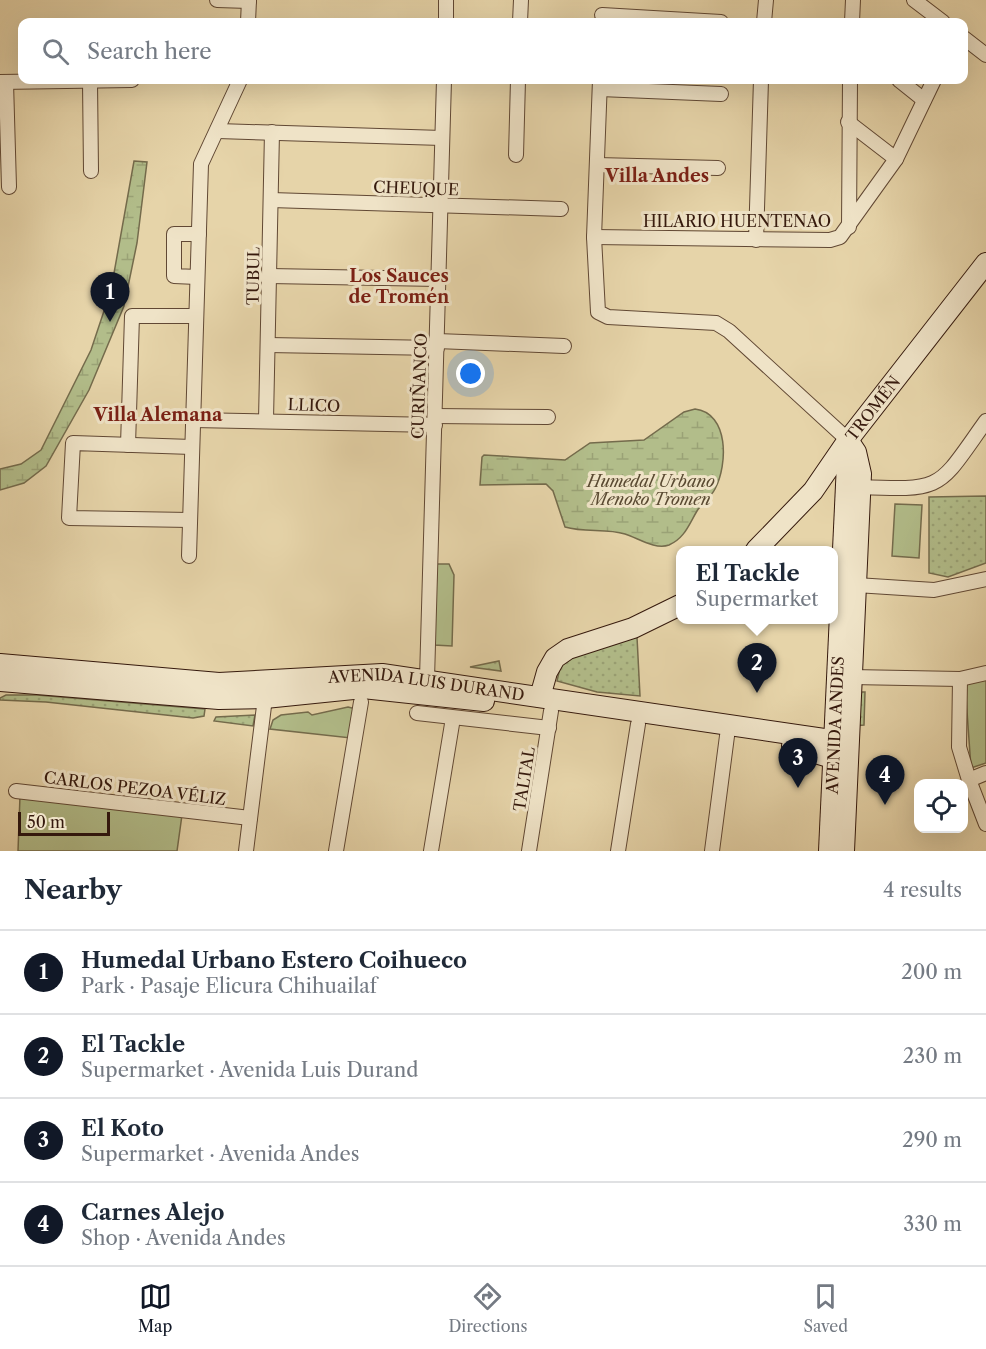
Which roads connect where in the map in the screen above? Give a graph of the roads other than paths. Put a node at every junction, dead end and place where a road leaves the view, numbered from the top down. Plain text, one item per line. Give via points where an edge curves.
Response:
1 (217, 0) edge
2 (249, 0) edge
3 (446, 0) edge
4 (521, 0) edge
5 (603, 0) edge
6 (766, 0) edge
7 (853, 0) edge
8 (914, 0) edge
9 (248, 18) edge
10 (446, 18) edge
11 (520, 18) edge
12 (602, 18) edge
13 (764, 18) edge
14 (852, 18) edge
15 (938, 18) edge
16 (968, 42) edge
17 (986, 55) edge
18 (3, 82) edge
19 (18, 82) edge
20 (90, 84) edge
21 (238, 84) edge
22 (444, 84) edge
23 (518, 84) edge
24 (600, 84) edge
25 (761, 84) edge
26 (850, 84) edge
27 (904, 84) edge
28 (932, 84) edge
29 (721, 94) dead end
30 (924, 100) junction
31 (848, 122) junction
32 (218, 130) junction
33 (272, 132) junction
34 (442, 138) junction
35 (516, 155) dead end
36 (896, 159) junction
37 (597, 165) junction
38 (718, 168) dead end
39 (91, 171) dead end
40 (9, 187) dead end
41 (271, 200) junction
42 (441, 205) junction
43 (561, 209) dead end
44 (849, 228) junction
45 (199, 234) junction
46 (594, 237) junction
47 (756, 240) junction
48 (986, 263) edge
49 (269, 276) junction
50 (197, 277) junction
51 (439, 279) junction
52 (196, 316) junction
53 (437, 344) junction
54 (268, 345) junction
55 (564, 346) dead end
56 (548, 417) dead end
57 (193, 420) junction
58 (266, 420) junction
59 (435, 421) junction
60 (986, 422) edge
61 (848, 440) junction
62 (128, 445) junction
63 (192, 447) junction
64 (861, 487) junction
65 (190, 520) junction
66 (760, 546) edge
67 (189, 556) dead end
68 (986, 579) edge
69 (856, 585) junction
70 (676, 607) edge
71 (0, 664) edge
72 (986, 673) edge
73 (298, 677) junction
74 (851, 677) junction
75 (960, 679) junction
76 (0, 681) edge
77 (429, 686) junction
78 (322, 691) junction
79 (265, 698) junction
80 (361, 702) dead end
81 (547, 709) junction
82 (417, 713) dead end
83 (453, 718) junction
84 (638, 724) junction
85 (727, 736) junction
86 (840, 752) junction
87 (986, 773) edge
88 (969, 780) junction
89 (16, 791) dead end
90 (250, 818) junction
91 (986, 824) edge
92 (246, 851) edge
93 (336, 851) edge
94 (431, 851) edge
95 (529, 851) edge
96 (618, 851) edge
97 (712, 851) edge
98 (829, 851) edge
99 (844, 851) edge

1 - 2 street
2 - 9 street
3 - 10 street
4 - 11 street
5 - 12 street
6 - 13 street
7 - 14 street
8 - 15 street
16 - 17 street
18 - 19 street
18 - 40 street
20 - 39 street
21 - 32 street
22 - 34 street, CURIÑANCO
23 - 35 street
24 - 29 street
24 - 37 street
25 - 47 street
26 - 31 street
27 - 30 street
28 - 30 street, HILARIO HUENTENAO
30 - 36 street, HILARIO HUENTENAO
31 - 36 street
31 - 44 street
32 - 33 street
32 - 45 street via 201,164
33 - 34 street
33 - 41 street, TUBUL
34 - 42 street, CURIÑANCO
36 - 44 street, HILARIO HUENTENAO
37 - 38 street
37 - 46 street
41 - 42 street, CHEUQUE
41 - 49 street, TUBUL
42 - 43 street, CHEUQUE
42 - 51 street, CURIÑANCO
44 - 47 street, HILARIO HUENTENAO via 830,240
45 - 50 street
45 - 50 street via 174,234 174,276
46 - 47 street, HILARIO HUENTENAO
46 - 61 street via 596,305 601,315 716,323
48 - 61 street, TROMÉN
49 - 51 street
49 - 54 street, TUBUL
50 - 52 street
51 - 53 street, CURIÑANCO
52 - 57 street
52 - 62 street via 132,316
53 - 54 street
53 - 55 street
53 - 59 street, CURIÑANCO
54 - 58 street, TUBUL
56 - 59 street, LLICO
57 - 58 street, LLICO
57 - 63 street
58 - 59 street, LLICO
59 - 77 street, CURIÑANCO
60 - 64 street via 949,473 933,484 914,489
61 - 64 street, AVENIDA ANDES via 860,465
61 - 66 street, TROMÉN via 813,490
61 - 86 street, AVENIDA ANDES
62 - 63 street
62 - 65 street via 73,443 69,518
63 - 65 street
64 - 69 street, AVENIDA ANDES
65 - 67 street
68 - 69 street via 934,590
69 - 74 street, AVENIDA ANDES
70 - 81 street via 633,628 568,649 555,658 547,672
71 - 73 street, AVENIDA LUIS DURAND via 219,683
72 - 75 street
73 - 77 street, AVENIDA LUIS DURAND via 382,674
73 - 78 street
73 - 79 street via 272,685
74 - 75 street
74 - 86 street, AVENIDA ANDES
75 - 88 street via 958,735
76 - 79 street, AVENIDA LUIS DURAND via 175,696
77 - 78 street, AVENIDA LUIS DURAND
77 - 81 street, AVENIDA LUIS DURAND
78 - 79 street, AVENIDA LUIS DURAND
79 - 90 street
80 - 93 street
81 - 83 street
81 - 84 street, AVENIDA LUIS DURAND
81 - 86 street, AVENIDA LUIS DURAND
81 - 95 street, TALTAL
82 - 83 street
83 - 94 street
84 - 85 street, AVENIDA LUIS DURAND
84 - 96 street
85 - 86 street, AVENIDA LUIS DURAND
85 - 97 street
86 - 98 street, AVENIDA ANDES
86 - 99 street, AVENIDA ANDES
87 - 88 street
88 - 91 street
89 - 90 street, CARLOS PEZOA VÉLIZ
90 - 92 street

